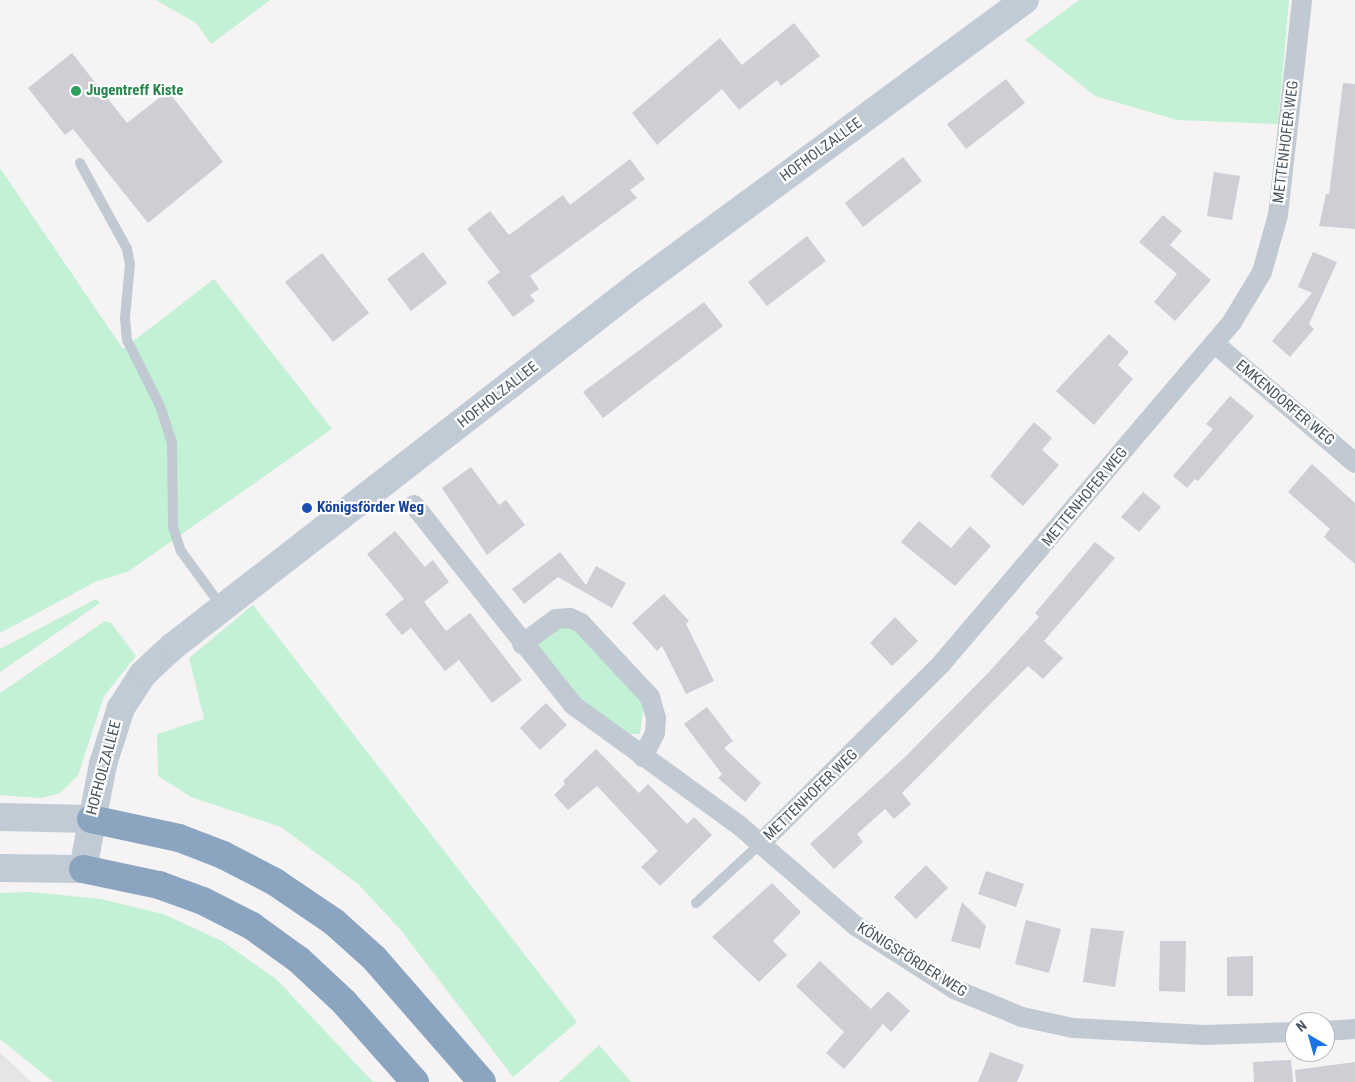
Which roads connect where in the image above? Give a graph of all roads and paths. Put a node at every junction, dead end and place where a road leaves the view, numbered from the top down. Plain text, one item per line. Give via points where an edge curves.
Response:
1 (1025, 0) edge
2 (1302, 0) edge
3 (80, 163) dead end
4 (1214, 343) junction
5 (1355, 463) edge
6 (414, 505) dead end
7 (222, 607) junction
8 (522, 644) junction
9 (643, 757) junction
10 (0, 817) edge
11 (91, 820) junction
12 (760, 844) junction
13 (0, 868) edge
14 (83, 870) junction
15 (696, 903) dead end
16 (1355, 1029) edge
17 (1335, 1030) edge
18 (1285, 1032) edge
19 (415, 1082) edge
20 (482, 1082) edge

1 - 7 street, HOFHOLZALLEE via 649,277
2 - 4 street, METTENHOFER WEG via 1285,168 1270,248 1262,272 1247,299
3 - 7 lane via 127,249 130,264 125,318 128,340 160,406 172,442 173,527 181,551
4 - 5 street, EMKENDORFER WEG
4 - 12 street, METTENHOFER WEG via 942,663
6 - 8 street, KÖNIGSFÖRDER WEG
7 - 11 street, HOFHOLZALLEE via 156,662 130,691 108,744
8 - 9 street, KÖNIGSFÖRDER WEG via 573,705
8 - 9 street via 556,619 570,618 581,623 650,696 656,718 655,733
9 - 12 street, KÖNIGSFÖRDER WEG
10 - 11 street
11 - 14 street, HOFHOLZALLEE
11 - 20 highway via 179,838 223,855 276,882 334,922 374,958
12 - 15 lane, METTENHOFER WEG
12 - 18 street, KÖNIGSFÖRDER WEG via 838,912 887,948 954,989 1022,1017 1073,1028 1140,1034
13 - 14 street
14 - 19 highway via 159,885 203,901 252,926 299,960 344,1002
16 - 17 street

